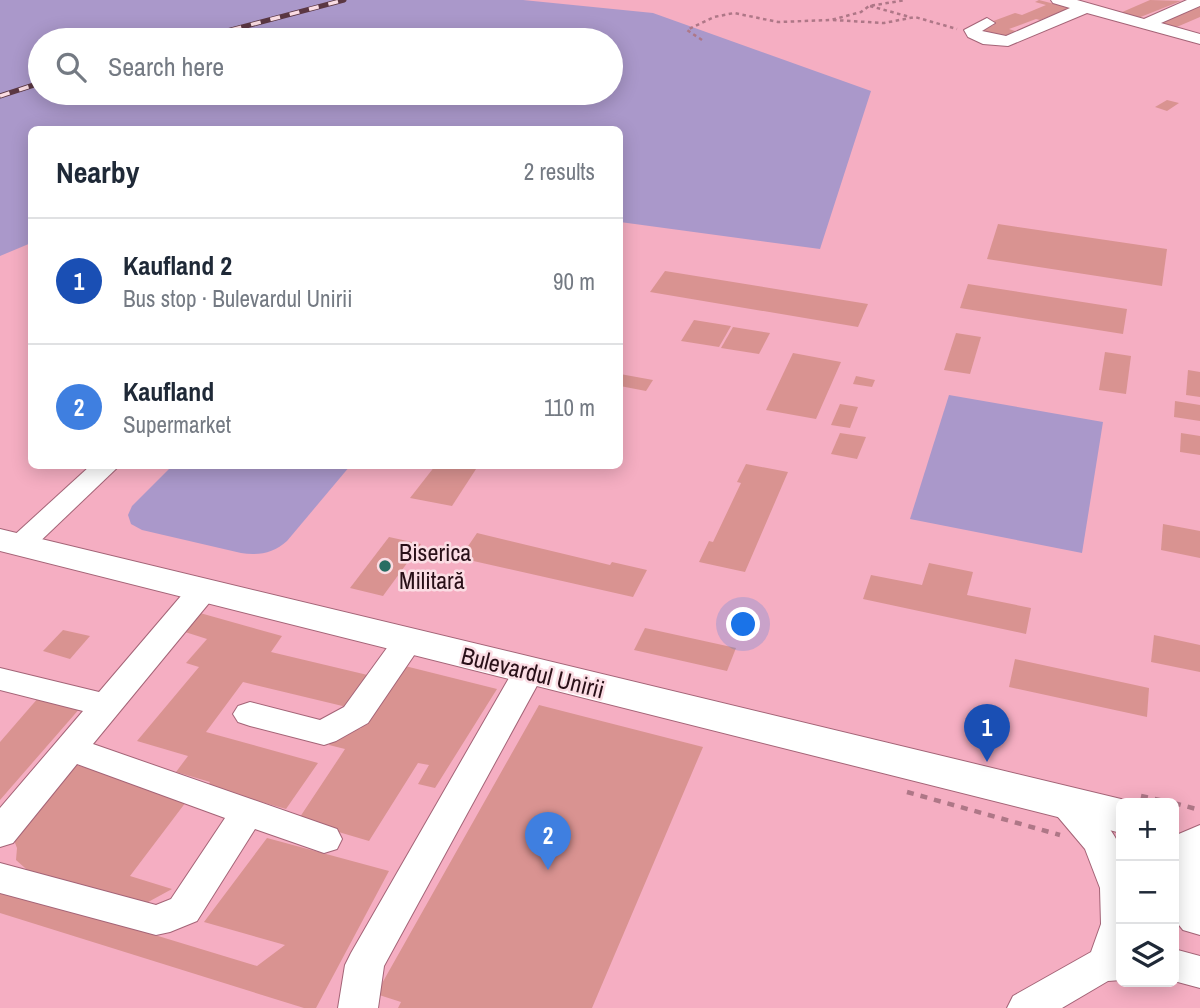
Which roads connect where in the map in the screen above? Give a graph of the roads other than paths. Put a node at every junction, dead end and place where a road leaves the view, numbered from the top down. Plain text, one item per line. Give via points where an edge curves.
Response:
1 (1059, 0) edge
2 (1121, 0) edge
3 (1200, 0) edge
4 (1091, 9) junction
5 (1200, 20) edge
6 (1145, 24) junction
7 (979, 26) road end
8 (1173, 32) junction
9 (1200, 39) edge
10 (100, 469) edge
11 (10, 542) edge
12 (203, 590) junction
13 (408, 642) junction
14 (529, 671) junction
15 (0, 679) edge
16 (106, 705) junction
17 (250, 714) dead end
18 (70, 749) junction
19 (247, 812) junction
20 (1116, 817) edge
21 (1068, 822) junction
22 (0, 833) edge
23 (1116, 836) edge
24 (324, 839) dead end
25 (0, 878) edge
26 (1120, 924) edge
27 (1116, 961) edge
28 (365, 965) junction
29 (1179, 966) edge
30 (1200, 972) edge
31 (345, 1008) edge
32 (358, 1008) edge
33 (1027, 1008) edge

1 - 4 street
2 - 4 street
3 - 6 street
4 - 6 street
4 - 7 street via 1007,41 978,37
5 - 8 street
6 - 8 street
8 - 9 street
10 - 11 street
11 - 12 main road, Bulevardul Unirii
12 - 13 main road, Bulevardul Unirii
12 - 16 street
13 - 14 main road, Bulevardul Unirii
13 - 17 street via 356,715 324,733
14 - 21 main road, Bulevardul Unirii
14 - 28 street
15 - 16 street
16 - 18 street
18 - 19 street
18 - 22 street
19 - 24 street
19 - 25 street via 184,910 170,917 156,920
20 - 21 main road, Bulevardul Unirii
21 - 23 main road, Bulevardul Unirii
21 - 26 street via 1100,842 1119,888
27 - 33 street
28 - 31 street
28 - 32 street
29 - 30 street

